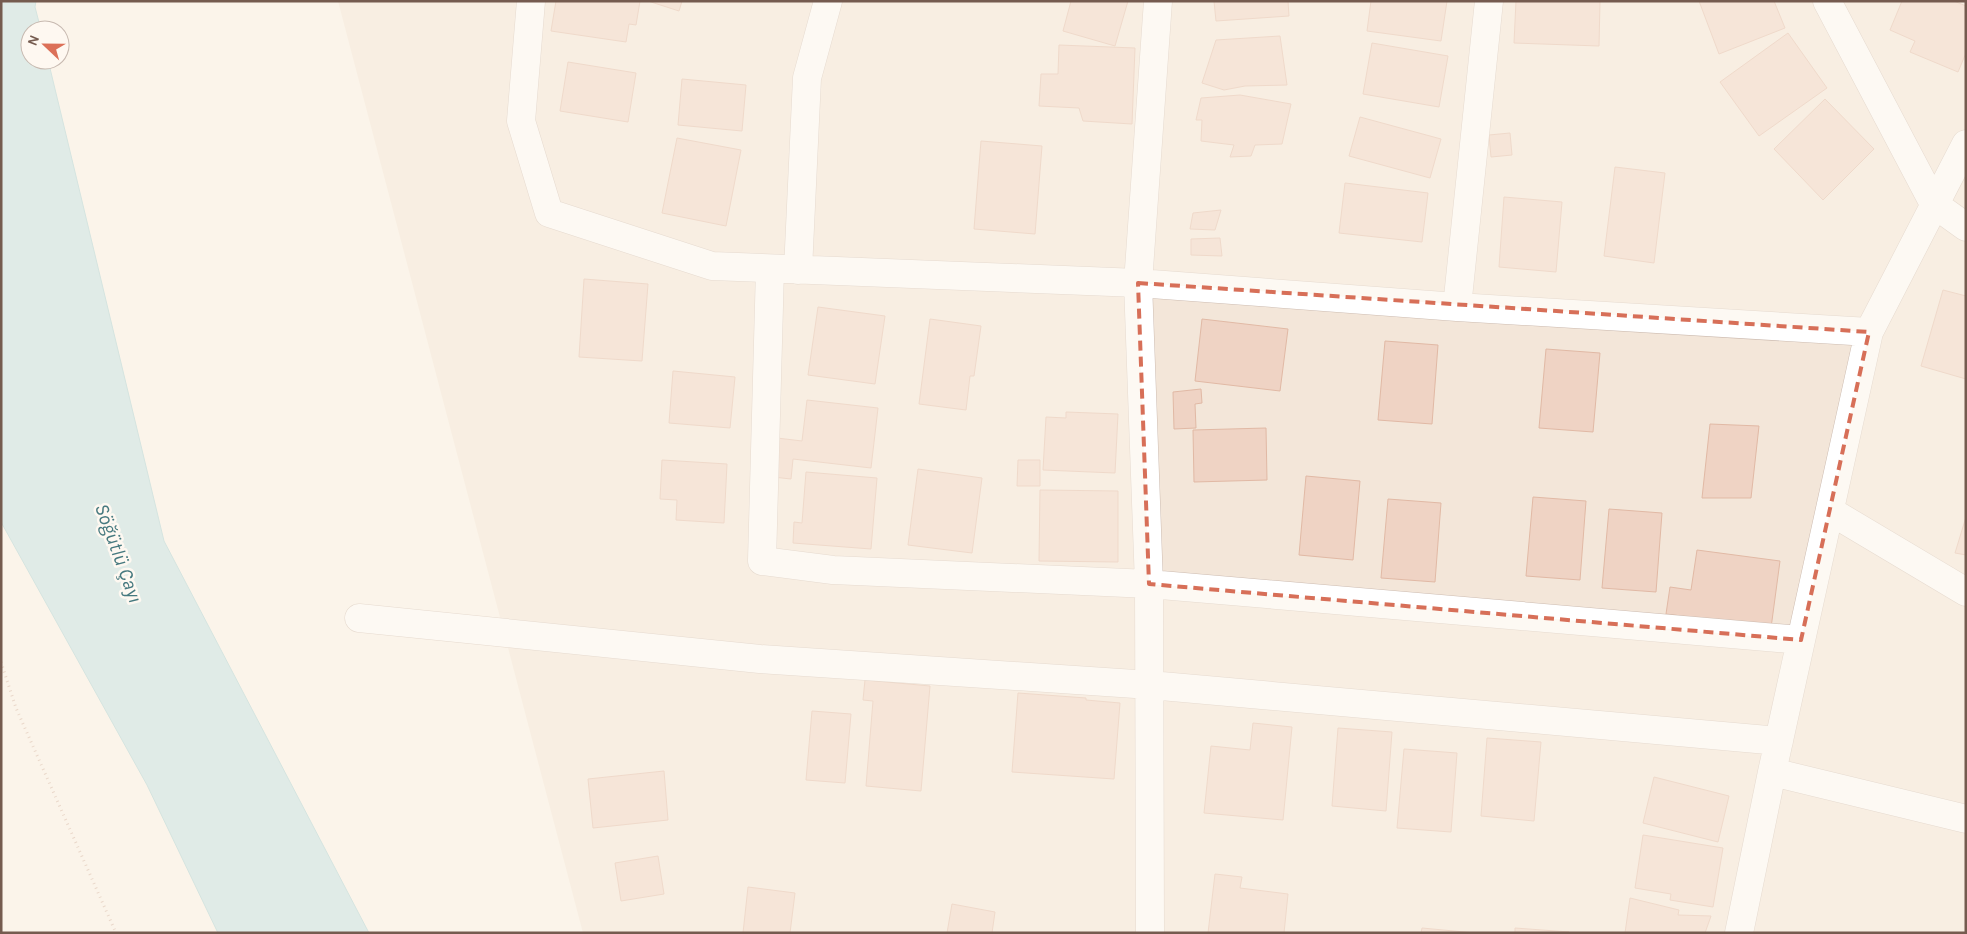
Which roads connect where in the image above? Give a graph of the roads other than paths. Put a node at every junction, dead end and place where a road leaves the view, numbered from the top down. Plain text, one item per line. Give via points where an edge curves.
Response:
1 (531, 1) edge
2 (828, 1) edge
3 (1158, 1) edge
4 (1489, 1) edge
5 (1827, 1) edge
6 (1966, 144) edge
7 (1934, 204) junction
8 (1966, 227) edge
9 (770, 268) junction
10 (798, 270) junction
11 (1138, 284) junction
12 (1457, 307) junction
13 (1868, 332) junction
14 (1830, 512) junction
15 (1149, 584) junction
16 (1966, 592) edge
17 (359, 618) dead end
18 (1801, 640) junction
19 (1150, 685) junction
20 (1779, 741) junction
21 (1772, 772) junction
22 (1966, 820) edge
23 (1150, 933) edge
24 (1739, 933) edge

1 - 9 street via 522,121 549,213 712,266
2 - 10 street via 807,78
3 - 11 street
4 - 12 street
5 - 7 street
6 - 7 street
7 - 8 street
7 - 13 street
9 - 10 street
9 - 15 street via 762,561 833,570
10 - 11 street
11 - 12 street
11 - 15 street
12 - 13 street
13 - 14 street
14 - 16 street
14 - 18 street
15 - 18 street
15 - 19 street
17 - 19 street via 760,659
18 - 20 street
19 - 20 street
19 - 23 street
20 - 21 street
21 - 22 street
21 - 24 street

